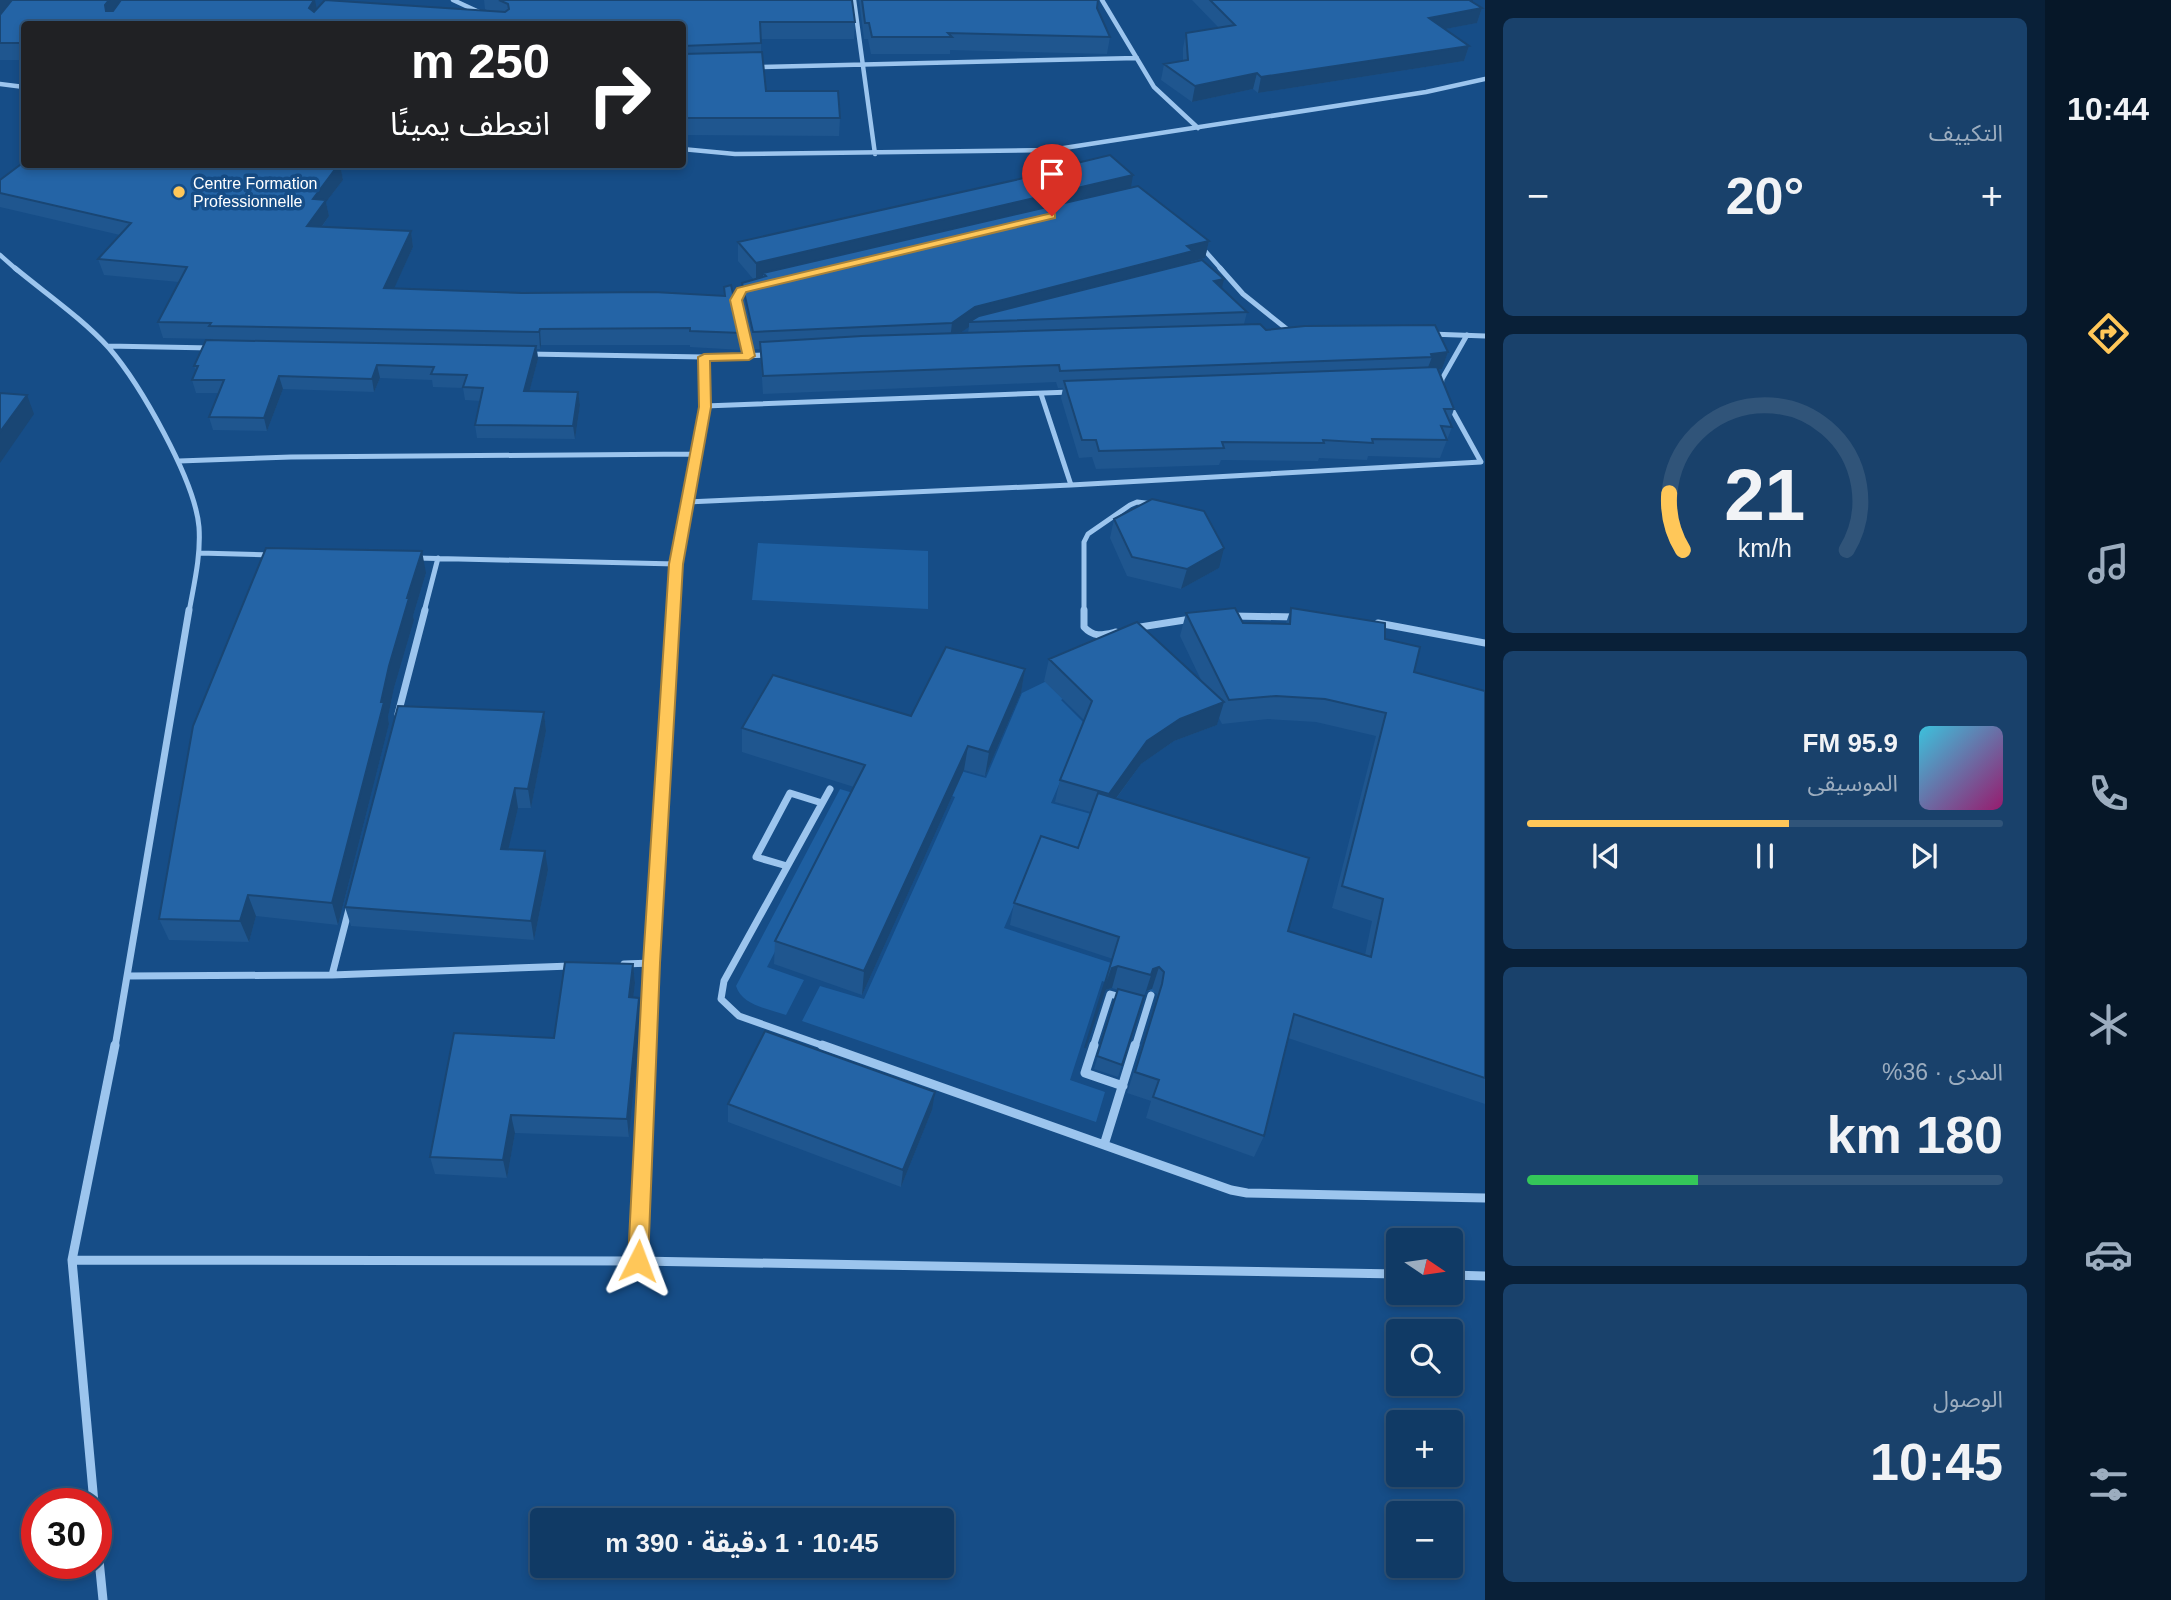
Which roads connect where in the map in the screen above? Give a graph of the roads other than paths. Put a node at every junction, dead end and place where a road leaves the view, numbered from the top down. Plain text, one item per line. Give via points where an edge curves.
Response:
1 (453, 0) edge
2 (854, 0) edge
3 (1102, 0) edge
4 (488, 17) edge
5 (1137, 58) junction
6 (863, 64) junction
7 (755, 66) edge
8 (1485, 79) edge
9 (0, 84) edge
10 (21, 87) edge
11 (1198, 128) junction
12 (686, 149) edge
13 (875, 154) junction
14 (1196, 241) edge
15 (0, 255) edge
16 (1219, 265) junction
17 (1205, 269) edge
18 (754, 287) edge
19 (1294, 334) junction
20 (1306, 334) edge
21 (1426, 334) edge
22 (1280, 335) edge
23 (1466, 335) junction
24 (1485, 336) edge
25 (107, 346) junction
26 (218, 348) edge
27 (524, 354) edge
28 (774, 354) edge
29 (749, 356) junction
30 (704, 357) junction
31 (1429, 379) edge
32 (1442, 379) junction
33 (1442, 390) edge
34 (1083, 392) edge
35 (1041, 394) junction
36 (1448, 402) edge
37 (705, 407) junction
38 (695, 454) junction
39 (179, 461) junction
40 (1071, 485) junction
41 (687, 502) junction
42 (1168, 507) edge
43 (199, 553) junction
44 (278, 555) edge
45 (411, 558) edge
46 (438, 558) junction
47 (676, 564) junction
48 (1225, 617) edge
49 (1301, 617) edge
50 (1203, 618) edge
51 (1373, 622) edge
52 (1131, 629) edge
53 (1120, 632) edge
54 (1485, 643) edge
55 (397, 720) edge
56 (830, 789) dead end
57 (822, 803) junction
58 (787, 866) junction
59 (353, 894) edge
60 (652, 963) junction
61 (610, 965) edge
62 (582, 966) edge
63 (332, 975) junction
64 (127, 976) junction
65 (1151, 995) edge
66 (1149, 1005) junction
67 (1123, 1086) junction
68 (1104, 1145) junction
69 (1485, 1198) edge
70 (72, 1260) junction
71 (638, 1261) junction
72 (1386, 1275) edge
73 (1463, 1275) edge
74 (1485, 1276) edge
75 (93, 1488) edge
76 (101, 1579) edge
77 (103, 1600) edge

1 - 4 street
2 - 6 street
3 - 5 street
5 - 6 street
5 - 11 street via 1154,88
6 - 7 street
6 - 13 street
8 - 11 street
9 - 10 street
11 - 13 street via 1051,150
12 - 13 street
14 - 16 street
15 - 25 street
16 - 17 street
16 - 19 street via 1243,294
18 - 29 street via 741,290 736,300
19 - 20 street
19 - 22 street
21 - 23 street
23 - 24 street
23 - 32 street
25 - 26 street
25 - 39 street via 128,372
27 - 30 street
28 - 29 street
29 - 30 street
30 - 37 street
31 - 32 street
32 - 33 street
34 - 35 street
35 - 37 street
35 - 40 street
36 - 40 street via 1481,462
37 - 38 street
38 - 39 street
38 - 41 street
39 - 43 street via 199,526
40 - 41 street
41 - 47 street
42 - 53 street via 1137,502 1088,534 1084,542 1084,627 1100,636
43 - 44 street
43 - 64 street
45 - 46 street
46 - 47 street
46 - 55 street
47 - 60 street
48 - 49 street
50 - 52 street
51 - 54 street
56 - 57 street
57 - 58 street
57 - 58 street via 790,793 756,857
58 - 68 street via 724,981 721,999 728,1008 738,1016
59 - 63 street
60 - 61 street
60 - 71 street
62 - 63 street
63 - 64 street
64 - 70 street
65 - 66 street
66 - 67 street
66 - 67 street via 1110,994 1105,1007 1085,1073
67 - 68 street
68 - 69 street via 1247,1193
70 - 71 street
70 - 75 street
71 - 72 street
73 - 74 street
76 - 77 street

